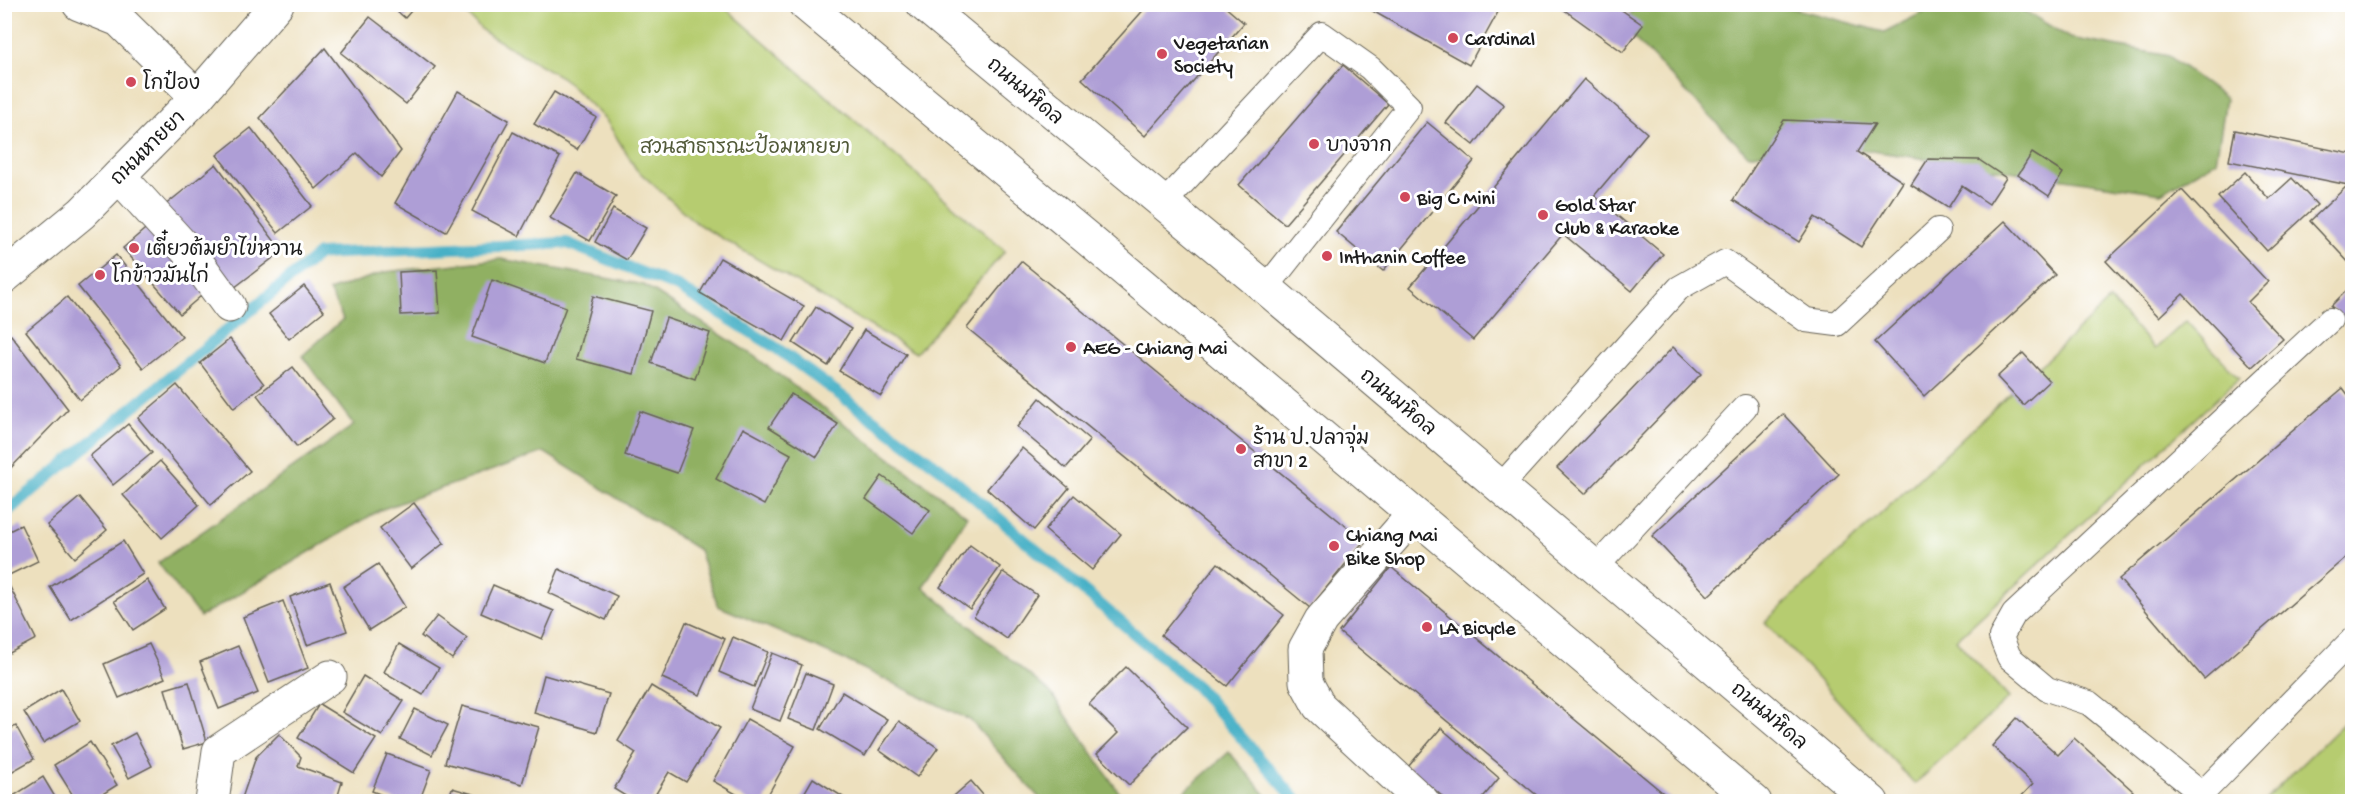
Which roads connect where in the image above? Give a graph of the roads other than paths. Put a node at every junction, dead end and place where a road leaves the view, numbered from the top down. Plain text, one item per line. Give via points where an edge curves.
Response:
1 (79, 4) edge
2 (277, 4) edge
3 (805, 4) edge
4 (923, 4) edge
5 (197, 97) junction
6 (119, 176) junction
7 (1163, 204) junction
8 (1938, 230) dead end
9 (4, 277) edge
10 (1266, 288) junction
11 (229, 306) dead end
12 (2330, 320) dead end
13 (1745, 407) dead end
14 (1500, 487) junction
15 (1413, 515) junction
16 (1596, 567) junction
17 (2352, 640) edge
18 (330, 677) dead end
19 (2198, 798) edge
20 (212, 801) edge
21 (1423, 801) edge
22 (1755, 801) edge
23 (1872, 801) edge

1 - 5 main road via 119,20
2 - 5 main road, ถนนหายยา
3 - 15 main road
4 - 7 main road, ถนนมหิดล
5 - 6 main road, ถนนหายยา
6 - 9 main road, ถนนหายยา via 82,213
6 - 11 main road via 193,257
7 - 10 main road, ถนนมหิดล
7 - 10 lane via 1322,34 1370,68 1408,107
8 - 14 lane via 1837,324 1806,320 1725,262 1679,288
10 - 14 main road, ถนนมหิดล
12 - 19 lane via 2014,614 2001,637 2009,657 2047,689 2089,703
13 - 16 lane
14 - 16 main road, ถนนมหิดล
15 - 21 main road via 1321,620 1305,649 1306,682 1320,706
15 - 22 main road
16 - 23 main road, ถนนมหิดล
17 - 19 lane
18 - 20 main road via 219,751

